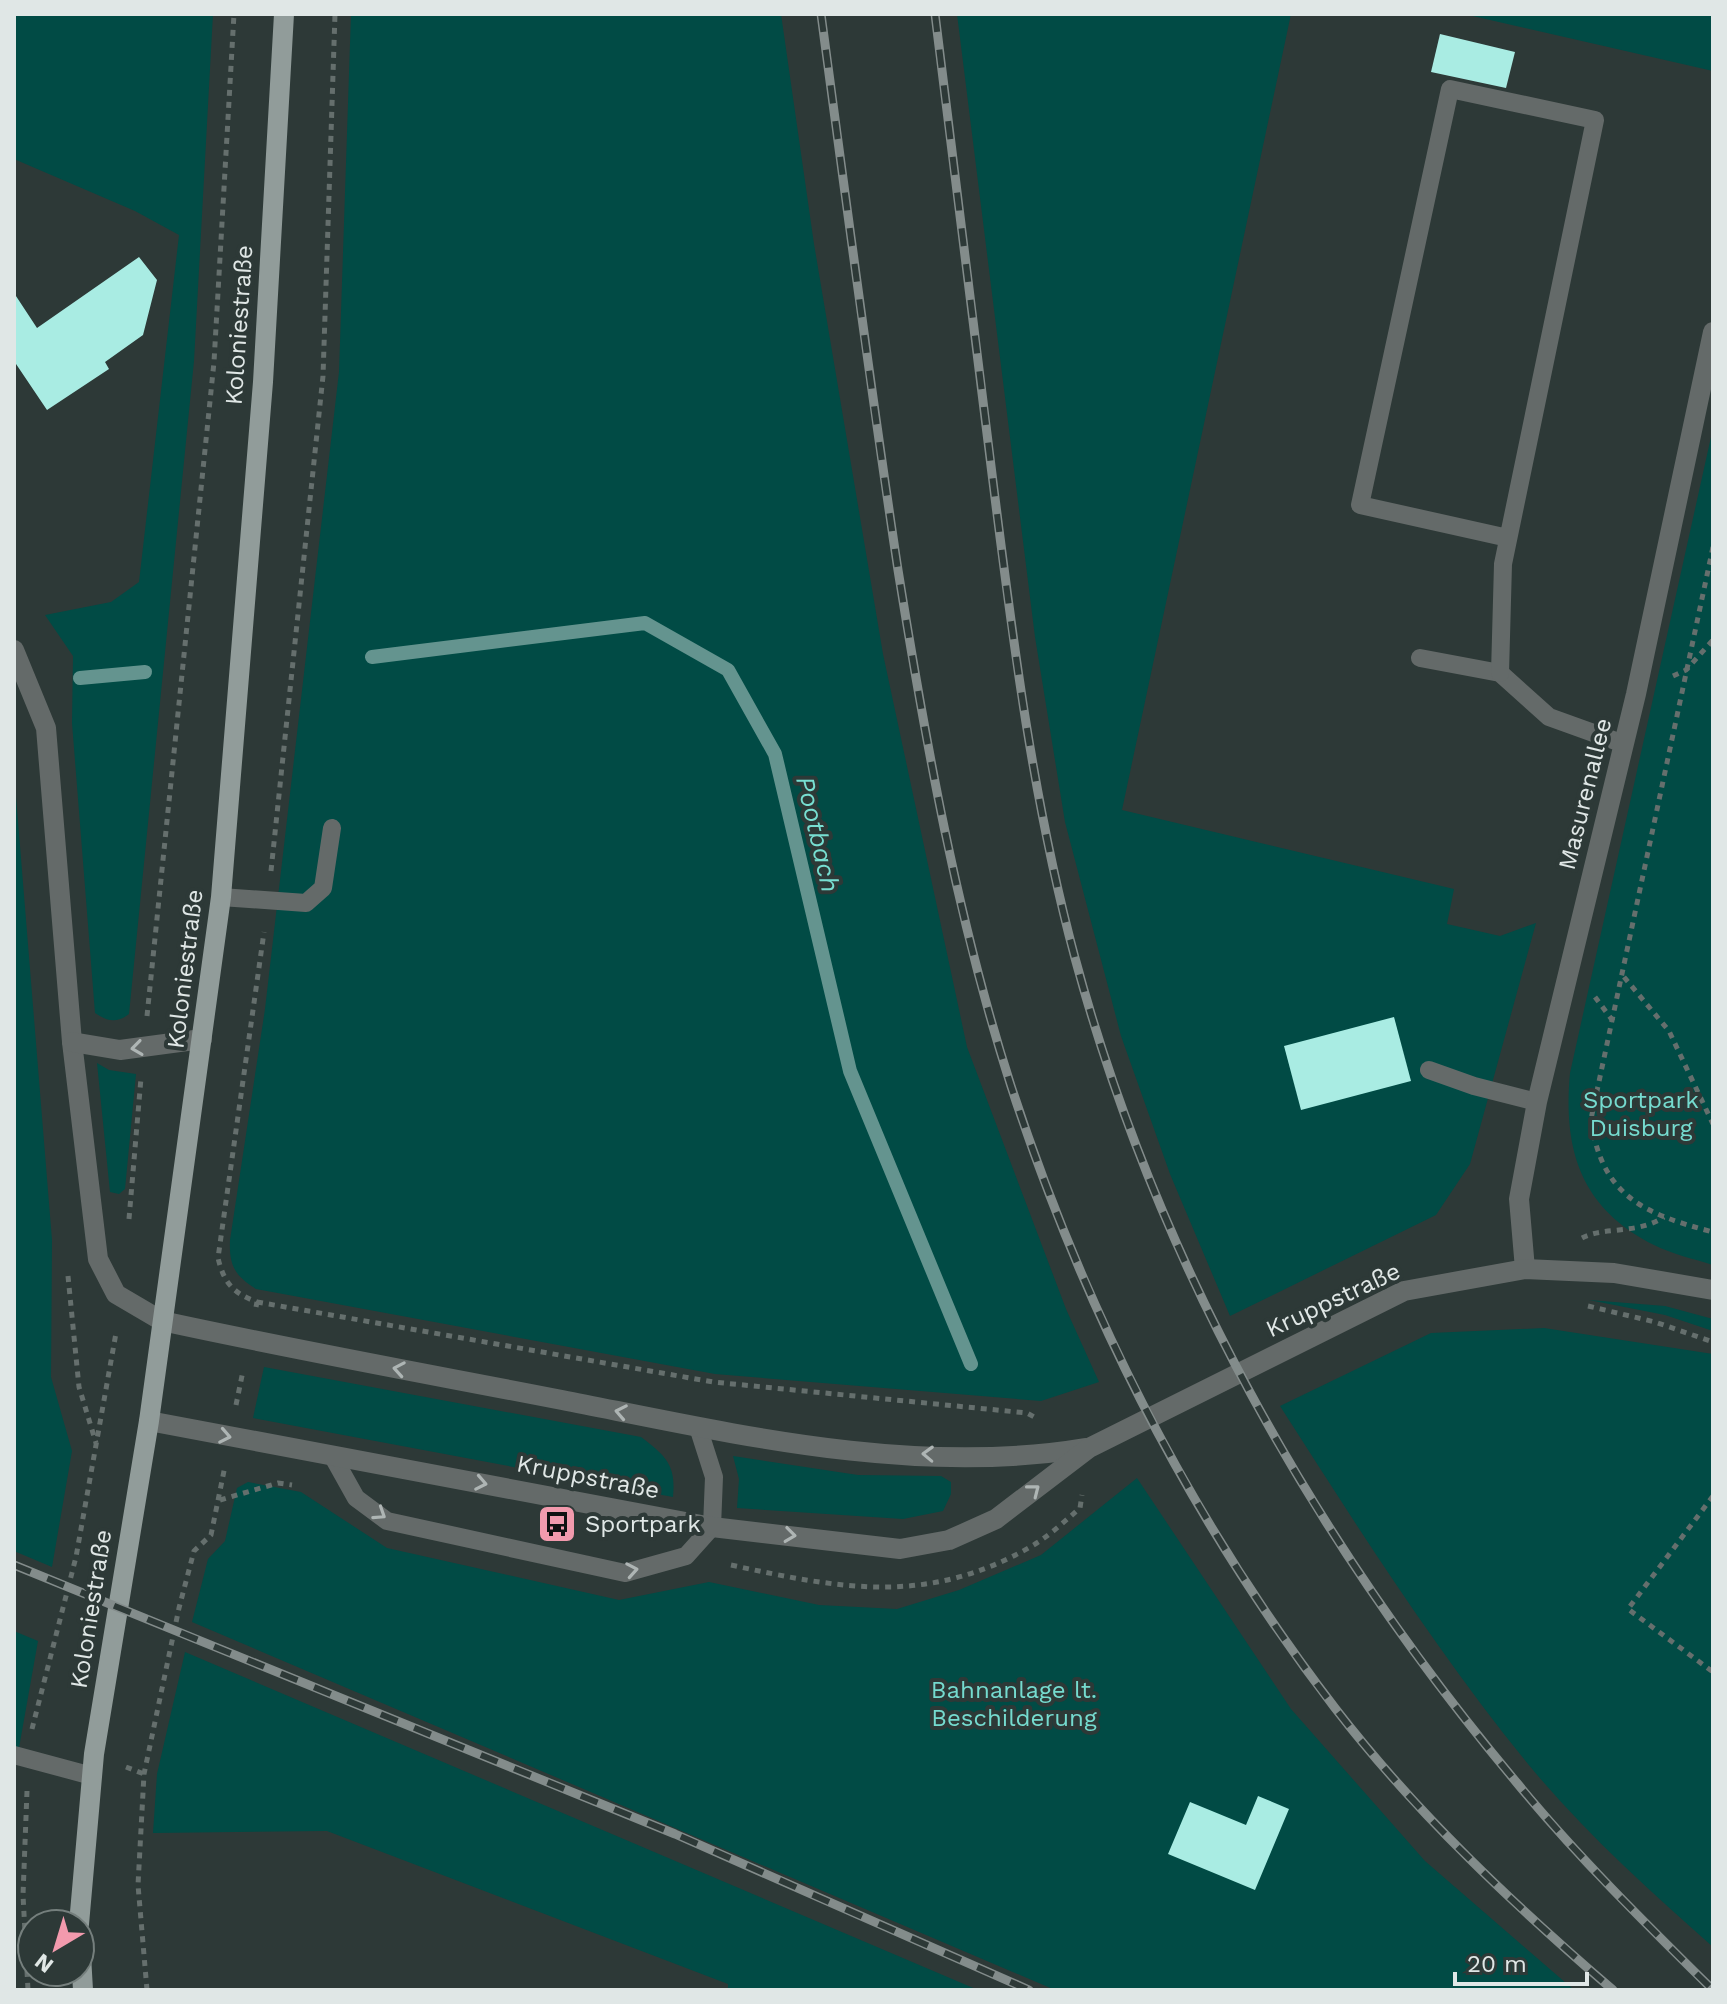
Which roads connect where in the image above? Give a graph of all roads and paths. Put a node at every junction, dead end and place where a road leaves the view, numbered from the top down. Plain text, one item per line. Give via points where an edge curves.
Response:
1 (234, 14) edge
2 (284, 14) edge
3 (335, 14) edge
4 (1713, 332) edge
5 (1508, 538) junction
6 (1713, 547) edge
7 (14, 650) edge
8 (1420, 658) dead end
9 (1500, 673) junction
10 (1624, 744) junction
11 (332, 828) dead end
12 (221, 897) junction
13 (268, 899) junction
14 (1623, 977) junction
15 (202, 1039) junction
16 (72, 1042) junction
17 (144, 1047) junction
18 (1429, 1070) dead end
19 (1537, 1102) junction
20 (1713, 1124) edge
21 (94, 1229) junction
22 (1713, 1232) edge
23 (1525, 1269) junction
24 (67, 1270) dead end
25 (1713, 1290) edge
26 (257, 1302) junction
27 (162, 1321) junction
28 (249, 1340) junction
29 (149, 1421) junction
30 (698, 1427) junction
31 (230, 1437) junction
32 (1089, 1448) junction
33 (332, 1455) junction
34 (1713, 1496) edge
35 (712, 1527) junction
36 (1713, 1672) edge
37 (21, 1757) edge
38 (92, 1776) junction
39 (80, 1908) edge
40 (28, 1990) edge
41 (147, 1990) edge

1 - 17 path via 214,362
2 - 12 main road, Koloniestraße via 263,382
3 - 13 path via 323,376
4 - 10 street, Masurenallee
5 - 5 lane via 1595,120 1450,89 1360,505
5 - 9 lane
6 - 14 path
7 - 16 street, Kruppstraße via 46,728
8 - 9 lane
9 - 10 lane via 1549,717
10 - 19 street, Masurenallee
11 - 13 lane via 323,888 306,903
12 - 13 lane
12 - 15 main road, Koloniestraße
13 - 26 path via 218,1258 234,1293
14 - 20 path via 1669,1031
14 - 22 path via 1591,1119 1596,1152 1631,1200
15 - 17 street
15 - 27 main road, Koloniestraße
17 -> 16 street via 120,1050
16 - 21 street, Kruppstraße
17 - 21 path via 130,1208
18 - 19 lane
19 - 23 street, Masurenallee via 1519,1199
21 - 27 street, Kruppstraße via 98,1259 116,1294
23 - 25 street, Kruppstraße via 1614,1273
23 - 32 street, Kruppstraße via 1404,1291
24 - 37 path via 79,1387 96,1444 76,1557
26 - 28 path
26 - 32 path via 713,1382 1027,1413
27 - 28 street, Kruppstraße
27 - 29 main road, Koloniestraße
30 -> 28 street, Kruppstraße
28 - 31 path
29 -> 31 street, Kruppstraße
29 - 38 main road, Koloniestraße
32 -> 30 street, Kruppstraße via 1029,1458 859,1452
30 - 35 lane via 714,1477
31 - 33 street, Kruppstraße
31 - 41 path via 211,1535 194,1551 183,1594 144,1774 138,1885
35 -> 32 street, Kruppstraße via 900,1549 949,1540 996,1519
33 -> 35 street, Kruppstraße
33 -> 35 lane via 356,1498 387,1521 625,1573 686,1556
34 - 36 path via 1628,1609
37 - 38 lane
37 - 40 path
38 - 39 main road, Koloniestraße

